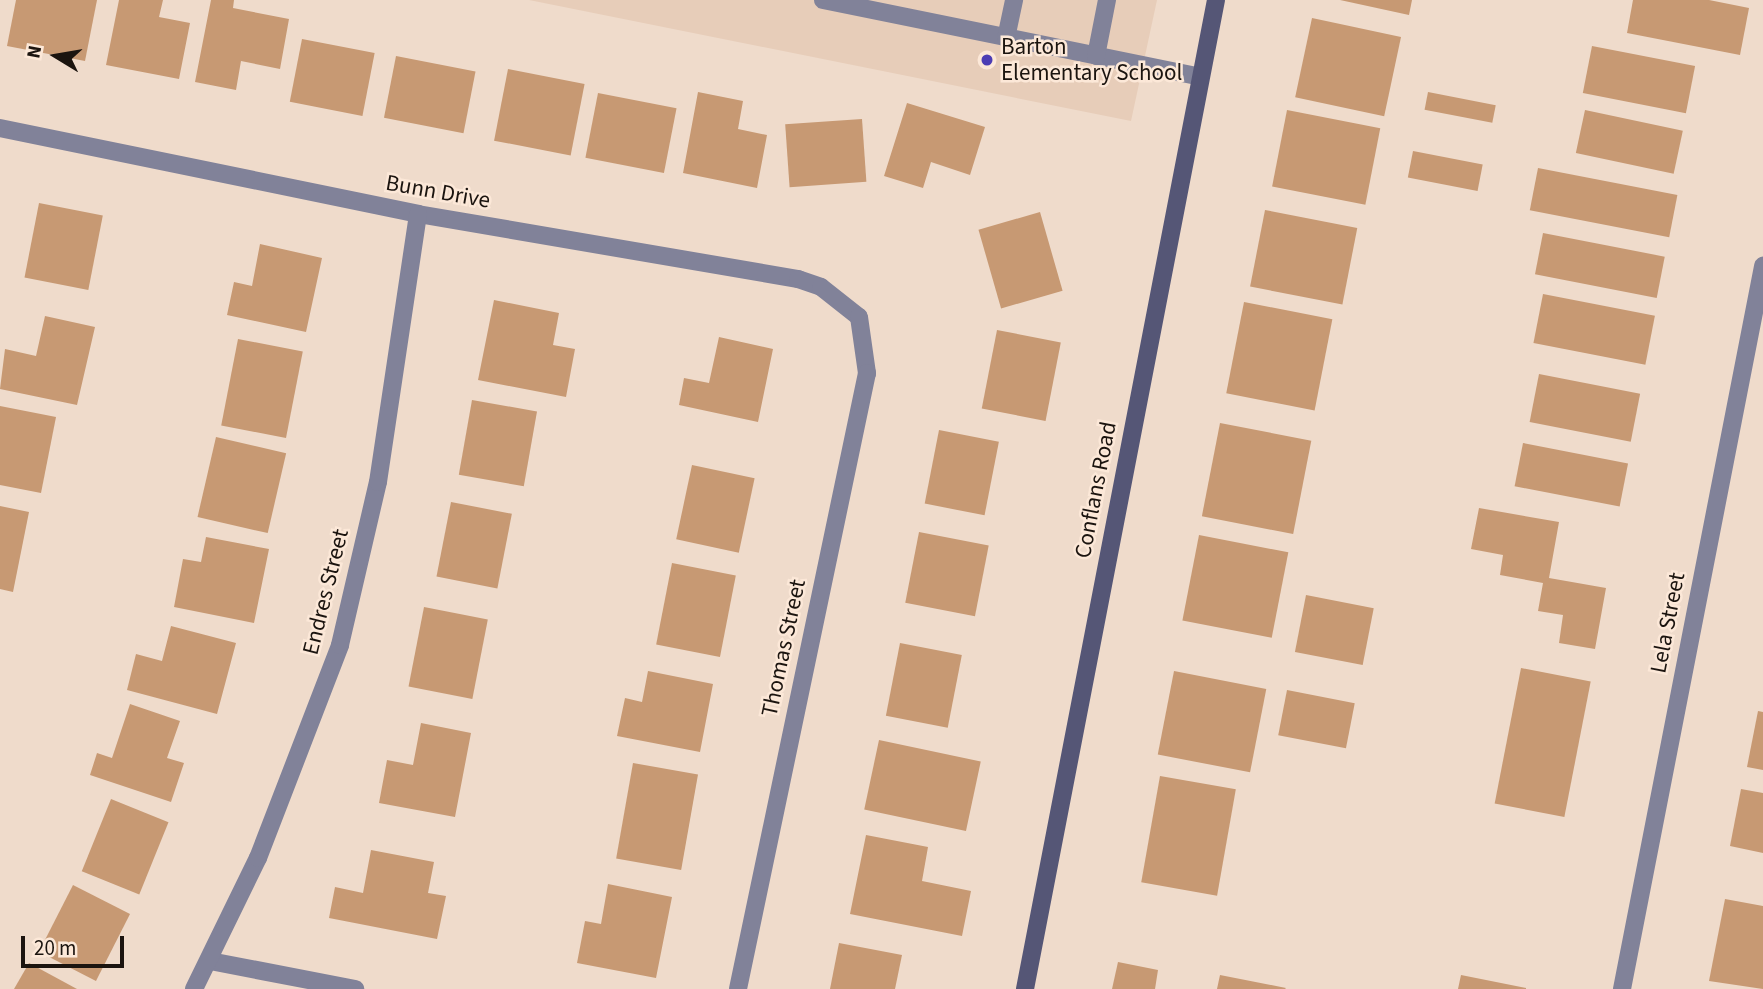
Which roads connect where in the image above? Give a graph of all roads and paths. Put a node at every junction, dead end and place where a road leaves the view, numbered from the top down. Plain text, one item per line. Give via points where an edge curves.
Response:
1 (822, 0) edge
2 (1014, 0) edge
3 (1107, 0) edge
4 (1216, 0) edge
5 (906, 8) edge
6 (1006, 38) junction
7 (1096, 55) junction
8 (1200, 77) junction
9 (0, 128) edge
10 (418, 214) junction
11 (1763, 266) edge
12 (859, 317) joint
13 (210, 961) junction
14 (194, 989) edge
15 (355, 989) edge
16 (738, 989) edge
17 (1025, 989) edge
18 (1622, 989) edge

1 - 5 street
2 - 6 street
3 - 7 street
4 - 8 main road, Conflans Road
5 - 6 street
6 - 7 street
7 - 8 street
8 - 17 main road, Conflans Road
9 - 10 street, Bunn Drive
10 - 12 street, Bunn Drive via 798,279 821,288
10 - 13 street, Endres Street via 378,482 340,645 258,858
11 - 18 street, Lela Street
12 - 16 street, Thomas Street via 867,373
13 - 14 street, Endres Street
13 - 15 street

